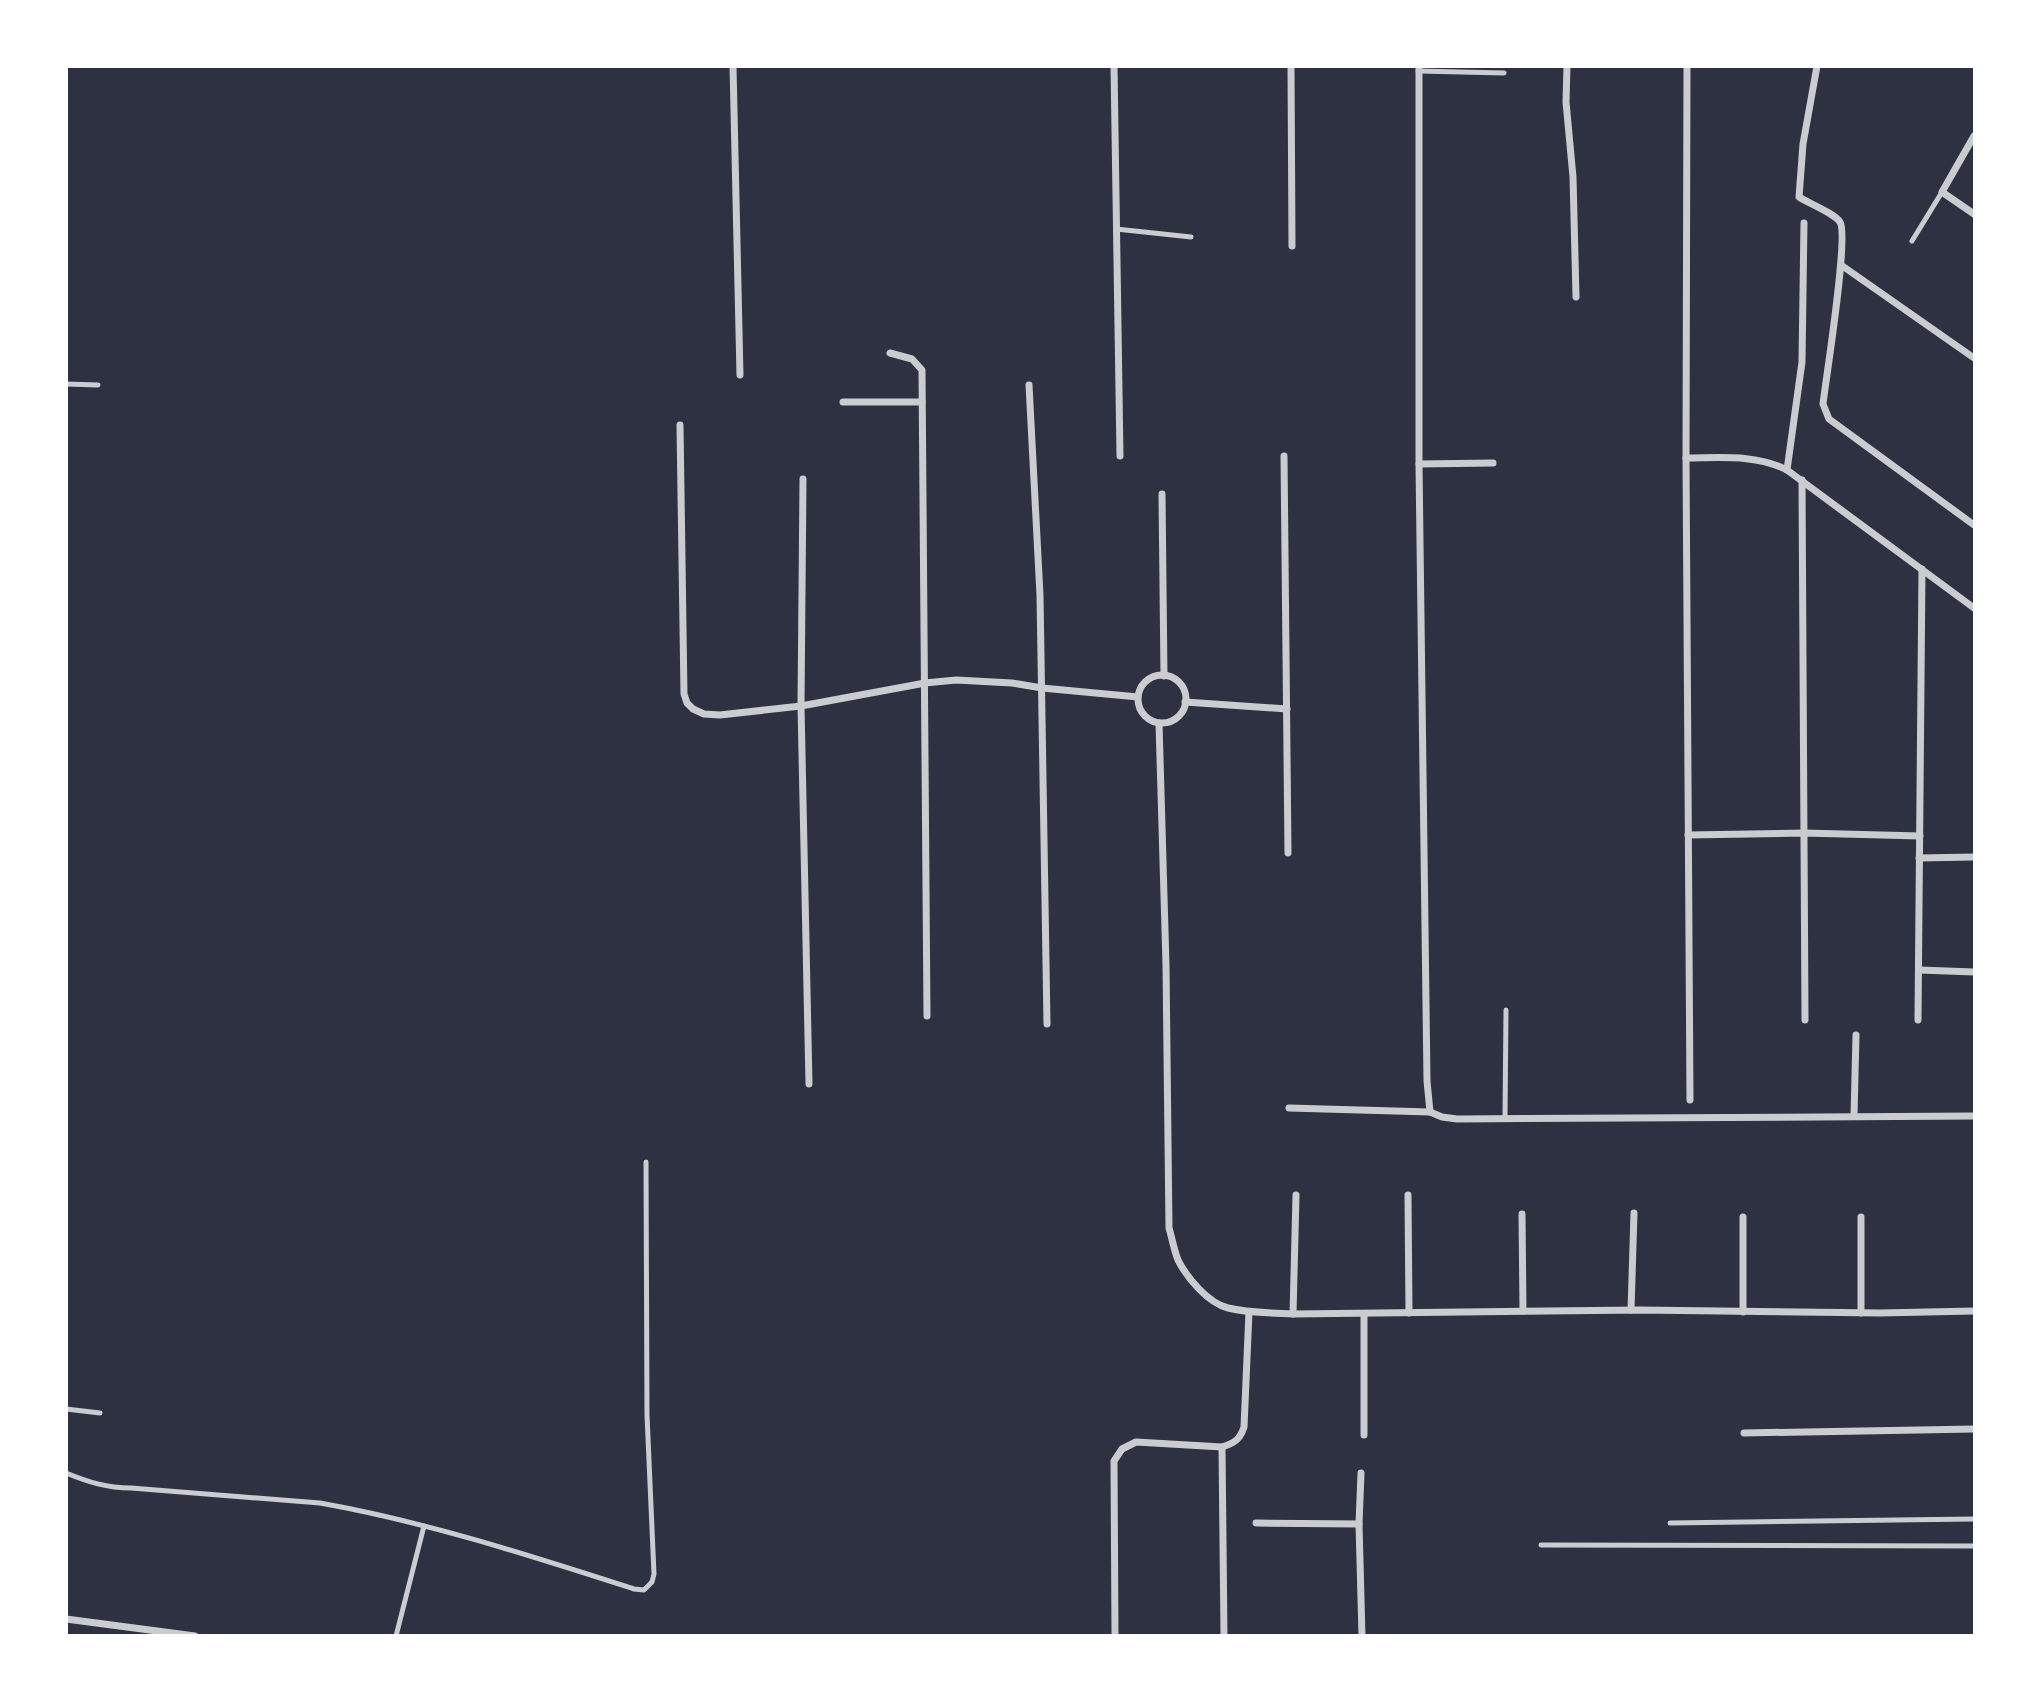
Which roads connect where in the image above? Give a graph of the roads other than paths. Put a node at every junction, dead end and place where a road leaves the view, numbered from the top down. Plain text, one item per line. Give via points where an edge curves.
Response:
1 (733, 66) edge
2 (1114, 66) edge
3 (1291, 66) edge
4 (1567, 66) edge
5 (1687, 66) edge
6 (1817, 66) edge
7 (1419, 69) edge
8 (1504, 74) dead end
9 (1975, 136) edge
10 (1942, 192) junction
11 (1975, 214) edge
12 (1804, 223) dead end
13 (1116, 229) junction
14 (1191, 237) dead end
15 (1912, 241) dead end
16 (1292, 246) dead end
17 (1841, 265) junction
18 (1576, 297) dead end
19 (890, 353) dead end
20 (1975, 358) edge
21 (740, 375) dead end
22 (66, 384) edge
23 (98, 385) dead end
24 (1030, 385) dead end
25 (843, 402) dead end
26 (922, 402) junction
27 (680, 425) dead end
28 (1120, 456) dead end
29 (1284, 456) dead end
30 (1686, 458) junction
31 (1493, 463) dead end
32 (1419, 464) junction
33 (1787, 470) junction
34 (803, 479) dead end
35 (1802, 480) junction
36 (1162, 494) dead end
37 (1975, 525) edge
38 (1922, 569) junction
39 (1975, 608) edge
40 (1164, 676) junction
41 (925, 683) junction
42 (1042, 688) junction
43 (1138, 697) junction
44 (1185, 702) junction
45 (801, 706) junction
46 (1287, 709) junction
47 (1159, 723) junction
48 (1804, 834) junction
49 (1688, 835) junction
50 (1920, 836) junction
51 (1287, 853) dead end
52 (1975, 857) edge
53 (1919, 858) junction
54 (1919, 970) junction
55 (1975, 972) edge
56 (1506, 1010) dead end
57 (927, 1016) dead end
58 (1805, 1020) dead end
59 (1918, 1020) dead end
60 (1047, 1024) dead end
61 (1856, 1035) dead end
62 (809, 1084) dead end
63 (1690, 1100) dead end
64 (1289, 1108) dead end
65 (1430, 1112) junction
66 (1854, 1116) junction
67 (1975, 1116) edge
68 (1505, 1118) junction
69 (646, 1161) dead end
70 (1296, 1195) dead end
71 (1408, 1195) dead end
72 (1634, 1213) dead end
73 (1522, 1214) dead end
74 (1743, 1217) dead end
75 (1861, 1217) dead end
76 (1631, 1310) junction
77 (1523, 1311) junction
78 (1975, 1311) edge
79 (1249, 1312) junction
80 (1743, 1312) junction
81 (1409, 1313) junction
82 (1861, 1313) junction
83 (1293, 1314) junction
84 (1364, 1314) junction
85 (66, 1409) edge
86 (100, 1413) dead end
87 (1975, 1429) edge
88 (1744, 1433) dead end
89 (1364, 1435) dead end
90 (1222, 1447) junction
91 (66, 1473) edge
92 (1361, 1474) dead end
93 (1975, 1519) edge
94 (1670, 1523) dead end
95 (1256, 1524) dead end
96 (1359, 1524) junction
97 (424, 1526) junction
98 (1541, 1545) dead end
99 (1975, 1546) edge
100 (66, 1619) edge
101 (195, 1636) edge
102 (396, 1636) edge
103 (1115, 1636) edge
104 (1224, 1636) edge
105 (1362, 1636) edge

1 - 21 street
2 - 13 street
3 - 16 street
4 - 18 street
5 - 30 street
6 - 17 street via 1799,197 1836,216 1843,225
7 - 8 lane
7 - 32 street
9 - 10 street
10 - 11 street
10 - 15 lane
12 - 33 street via 1802,362
13 - 14 lane
13 - 28 street
17 - 20 street
17 - 37 street via 1823,404 1829,419
19 - 26 street via 919,365
22 - 23 lane
24 - 42 street
25 - 26 street
26 - 41 street
27 - 45 street via 684,694 693,709 704,714
29 - 46 street
30 - 33 street via 1743,457
30 - 49 street
31 - 32 street
32 - 65 street
33 - 35 street
34 - 45 street
35 - 38 street
35 - 48 street
36 - 40 street
38 - 39 street
38 - 50 street
40 - 43 street via 1147,681
40 - 44 street via 1180,684
41 - 42 street via 956,680
41 - 45 street
41 - 57 street
42 - 43 street
42 - 60 street
43 - 47 street via 1143,714
44 - 46 street
44 - 47 street via 1177,718
45 - 62 street
46 - 51 street
47 - 79 street via 1170,1228 1178,1259 1191,1279 1225,1307
48 - 49 street
48 - 50 street
48 - 58 street
49 - 63 street
50 - 53 street
52 - 53 street
53 - 54 street
54 - 55 street
54 - 59 street
56 - 68 lane
61 - 66 street
64 - 65 street
65 - 68 street via 1442,1117
66 - 67 street
66 - 68 street
69 - 97 lane via 652,1582 644,1590 634,1589
70 - 83 street
71 - 81 street
72 - 76 street
73 - 77 street
74 - 80 street
75 - 82 street
76 - 77 street
76 - 80 street
77 - 81 street
78 - 82 street
79 - 83 street
79 - 90 street via 1244,1427 1241,1437
80 - 82 street
81 - 84 street
83 - 84 street
84 - 89 street
85 - 86 lane
87 - 88 street
90 - 103 street via 1136,1443 1122,1448 1114,1461
90 - 104 street
91 - 97 lane via 111,1488 320,1503
92 - 96 street
93 - 94 lane
95 - 96 street
96 - 105 street
97 - 102 lane
98 - 99 lane
100 - 101 street

